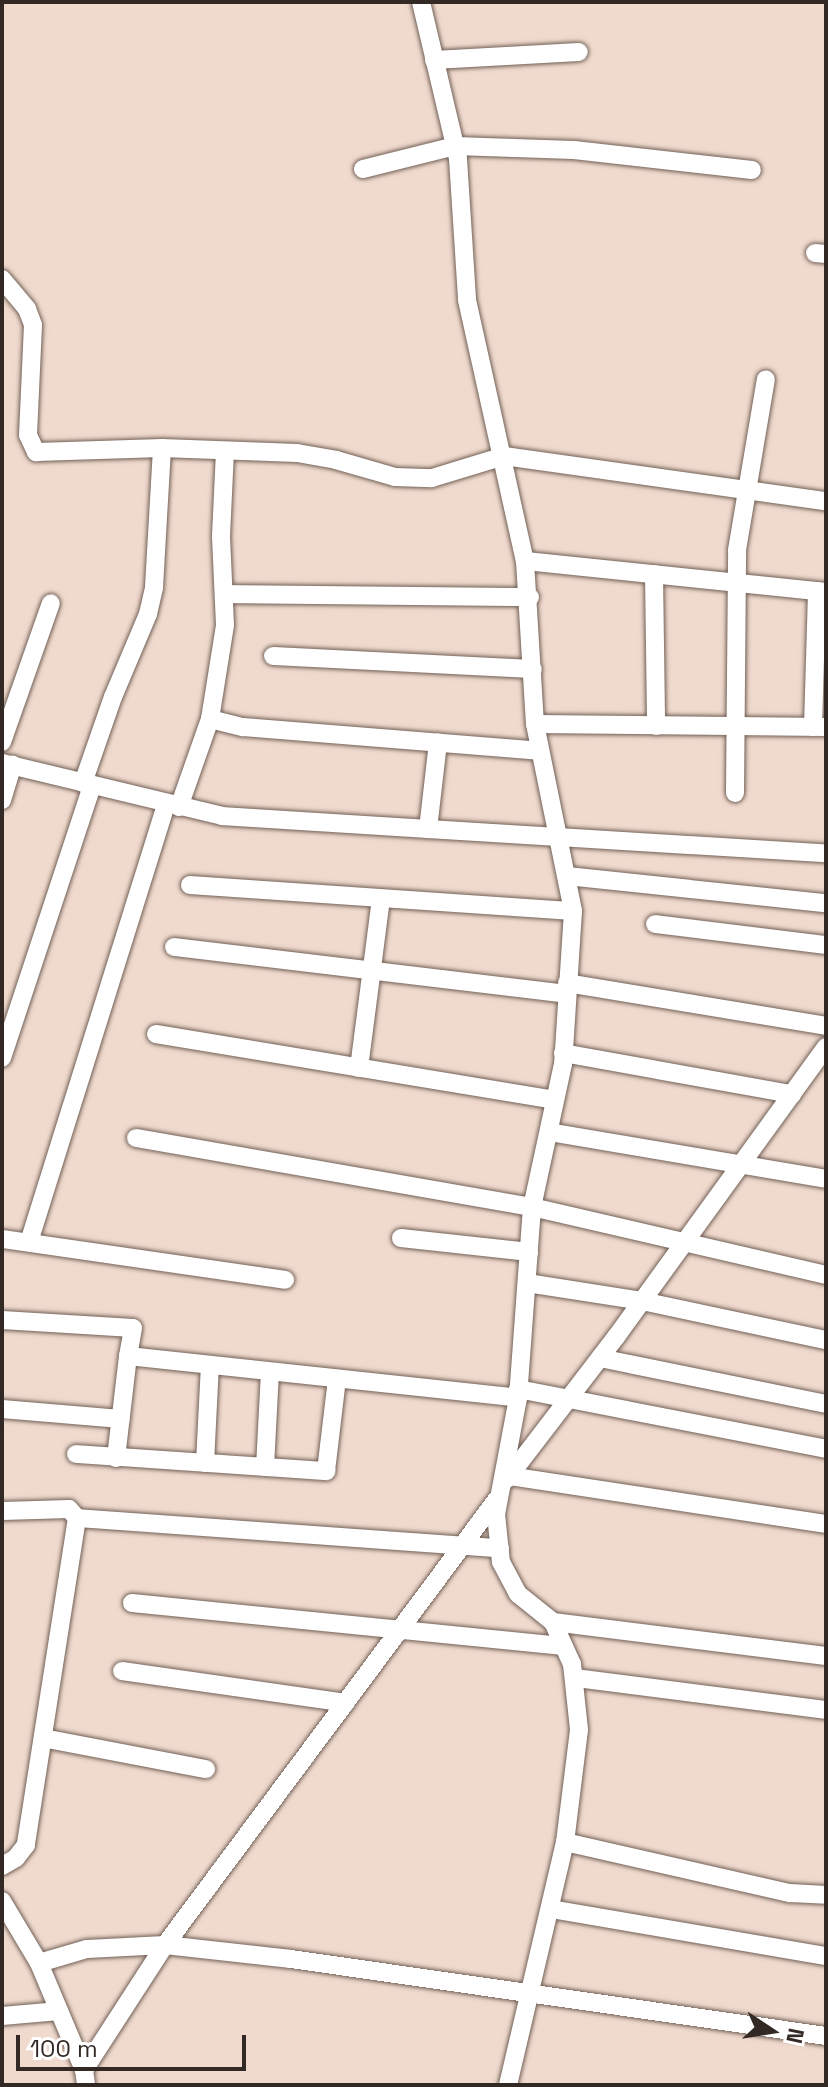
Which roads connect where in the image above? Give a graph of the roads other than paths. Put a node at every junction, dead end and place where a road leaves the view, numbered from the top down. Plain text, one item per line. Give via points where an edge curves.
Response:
1 (421, 2) edge
2 (579, 52) dead end
3 (434, 60) junction
4 (455, 146) junction
5 (363, 169) dead end
6 (752, 170) dead end
7 (2, 279) edge
8 (766, 379) dead end
9 (162, 448) junction
10 (225, 451) junction
11 (504, 456) junction
12 (747, 489) junction
13 (826, 501) edge
14 (525, 561) junction
15 (654, 574) junction
16 (735, 583) junction
17 (821, 591) edge
18 (226, 594) junction
19 (530, 597) junction
20 (51, 603) dead end
21 (273, 656) dead end
22 (533, 669) junction
23 (210, 719) junction
24 (535, 724) junction
25 (656, 726) junction
26 (734, 727) junction
27 (820, 727) edge
28 (2, 742) edge
29 (438, 743) junction
30 (539, 751) junction
31 (7, 764) edge
32 (87, 784) junction
33 (735, 793) dead end
34 (2, 800) edge
35 (172, 806) junction
36 (428, 829) junction
37 (560, 837) junction
38 (826, 853) edge
39 (567, 876) junction
40 (190, 885) dead end
41 (381, 899) junction
42 (826, 903) edge
43 (573, 911) junction
44 (655, 924) dead end
45 (826, 945) edge
46 (174, 947) dead end
47 (371, 971) junction
48 (566, 989) junction
49 (11, 1004) edge
50 (826, 1026) edge
51 (156, 1034) dead end
52 (826, 1047) edge
53 (563, 1053) junction
54 (2, 1058) edge
55 (359, 1068) junction
56 (792, 1094) junction
57 (555, 1100) junction
58 (549, 1132) junction
59 (136, 1138) dead end
60 (743, 1163) junction
61 (826, 1179) edge
62 (532, 1207) junction
63 (401, 1238) dead end
64 (2, 1239) edge
65 (687, 1241) junction
66 (29, 1242) junction
67 (529, 1252) junction
68 (826, 1275) edge
69 (285, 1280) dead end
70 (527, 1283) junction
71 (642, 1301) junction
72 (2, 1320) edge
73 (826, 1340) edge
74 (128, 1356) junction
75 (600, 1358) junction
76 (210, 1365) junction
77 (270, 1372) junction
78 (337, 1379) junction
79 (518, 1394) junction
80 (568, 1399) junction
81 (826, 1404) edge
82 (2, 1409) edge
83 (121, 1419) junction
84 (826, 1449) edge
85 (76, 1454) dead end
86 (116, 1458) junction
87 (205, 1463) junction
88 (265, 1467) junction
89 (505, 1484) junction
90 (2, 1511) edge
91 (77, 1518) junction
92 (826, 1524) edge
93 (462, 1547) junction
94 (500, 1548) junction
95 (132, 1603) dead end
96 (553, 1622) junction
97 (400, 1630) junction
98 (564, 1646) junction
99 (826, 1656) edge
100 (122, 1671) dead end
101 (576, 1678) junction
102 (346, 1703) junction
103 (826, 1710) edge
104 (43, 1738) junction
105 (206, 1769) dead end
106 (565, 1842) junction
107 (2, 1866) edge
108 (826, 1895) edge
109 (2, 1901) edge
110 (551, 1909) junction
111 (165, 1945) junction
112 (826, 1956) edge
113 (39, 1963) junction
114 (529, 1992) junction
115 (59, 2011) junction
116 (2, 2016) edge
117 (826, 2036) edge
118 (85, 2078) edge
119 (508, 2085) edge

1 - 3 street
2 - 3 street
3 - 4 street
4 - 5 street
4 - 6 street via 574,150
4 - 11 street via 467,300
7 - 9 street via 33,325 31,448
8 - 12 street
9 - 10 street
9 - 32 street via 148,614 113,697
10 - 11 street via 297,453 395,477 432,478
10 - 18 street via 221,536
11 - 12 street
11 - 14 street
12 - 13 street
12 - 16 street
14 - 15 street
14 - 19 street
15 - 16 street
15 - 25 street
16 - 17 street
16 - 26 street
17 - 27 street
18 - 19 street
18 - 23 street
19 - 22 street
20 - 28 street
21 - 22 street
22 - 24 street
23 - 29 street via 243,727
23 - 35 street
24 - 25 street
24 - 30 street
25 - 26 street
26 - 27 street
26 - 33 street
29 - 30 street
29 - 36 street
30 - 37 street
31 - 32 street
31 - 34 street
32 - 35 street
32 - 49 street
35 - 36 street via 222,816
35 - 66 street
36 - 37 street
37 - 38 street
37 - 39 street
39 - 42 street
39 - 43 street
40 - 41 street
41 - 43 street
41 - 47 street
43 - 48 street
44 - 45 street
46 - 47 street
47 - 48 street
47 - 55 street
48 - 50 street
48 - 53 street
49 - 54 street
51 - 55 street
52 - 56 street
53 - 56 street
53 - 57 street
55 - 57 street
56 - 60 street
57 - 58 street
58 - 60 street
58 - 62 street
59 - 62 street
60 - 61 street
60 - 65 street
62 - 65 street
62 - 67 street
63 - 67 street
64 - 66 street
65 - 68 street
65 - 71 street
66 - 69 street
67 - 70 street
70 - 71 street
70 - 79 street
71 - 73 street
71 - 75 street
72 - 74 street via 133,1328
74 - 76 street
74 - 83 street
75 - 80 street
75 - 81 street
76 - 77 street
76 - 87 street
77 - 78 street
77 - 88 street
78 - 79 street
78 - 88 street via 329,1468
79 - 80 street
79 - 89 street
80 - 84 street
80 - 89 street
82 - 83 street
83 - 86 street
85 - 86 street
86 - 87 street
87 - 88 street
89 - 92 street
89 - 93 street
89 - 94 street via 496,1514
90 - 91 street via 69,1509
91 - 93 street
91 - 104 street
93 - 94 street
93 - 97 street
94 - 96 street via 501,1562 518,1594
95 - 97 street
96 - 98 street
96 - 99 street
97 - 98 street
97 - 102 street
98 - 101 street
100 - 102 street
101 - 103 street
101 - 106 street via 579,1730
102 - 111 street
104 - 105 street
104 - 107 street via 26,1845
106 - 108 street via 790,1893
106 - 110 street
109 - 113 street
110 - 112 street
110 - 114 street
111 - 113 street via 87,1949
111 - 114 street
111 - 118 street
113 - 115 street
114 - 117 street
114 - 119 street
115 - 116 street
115 - 118 street

